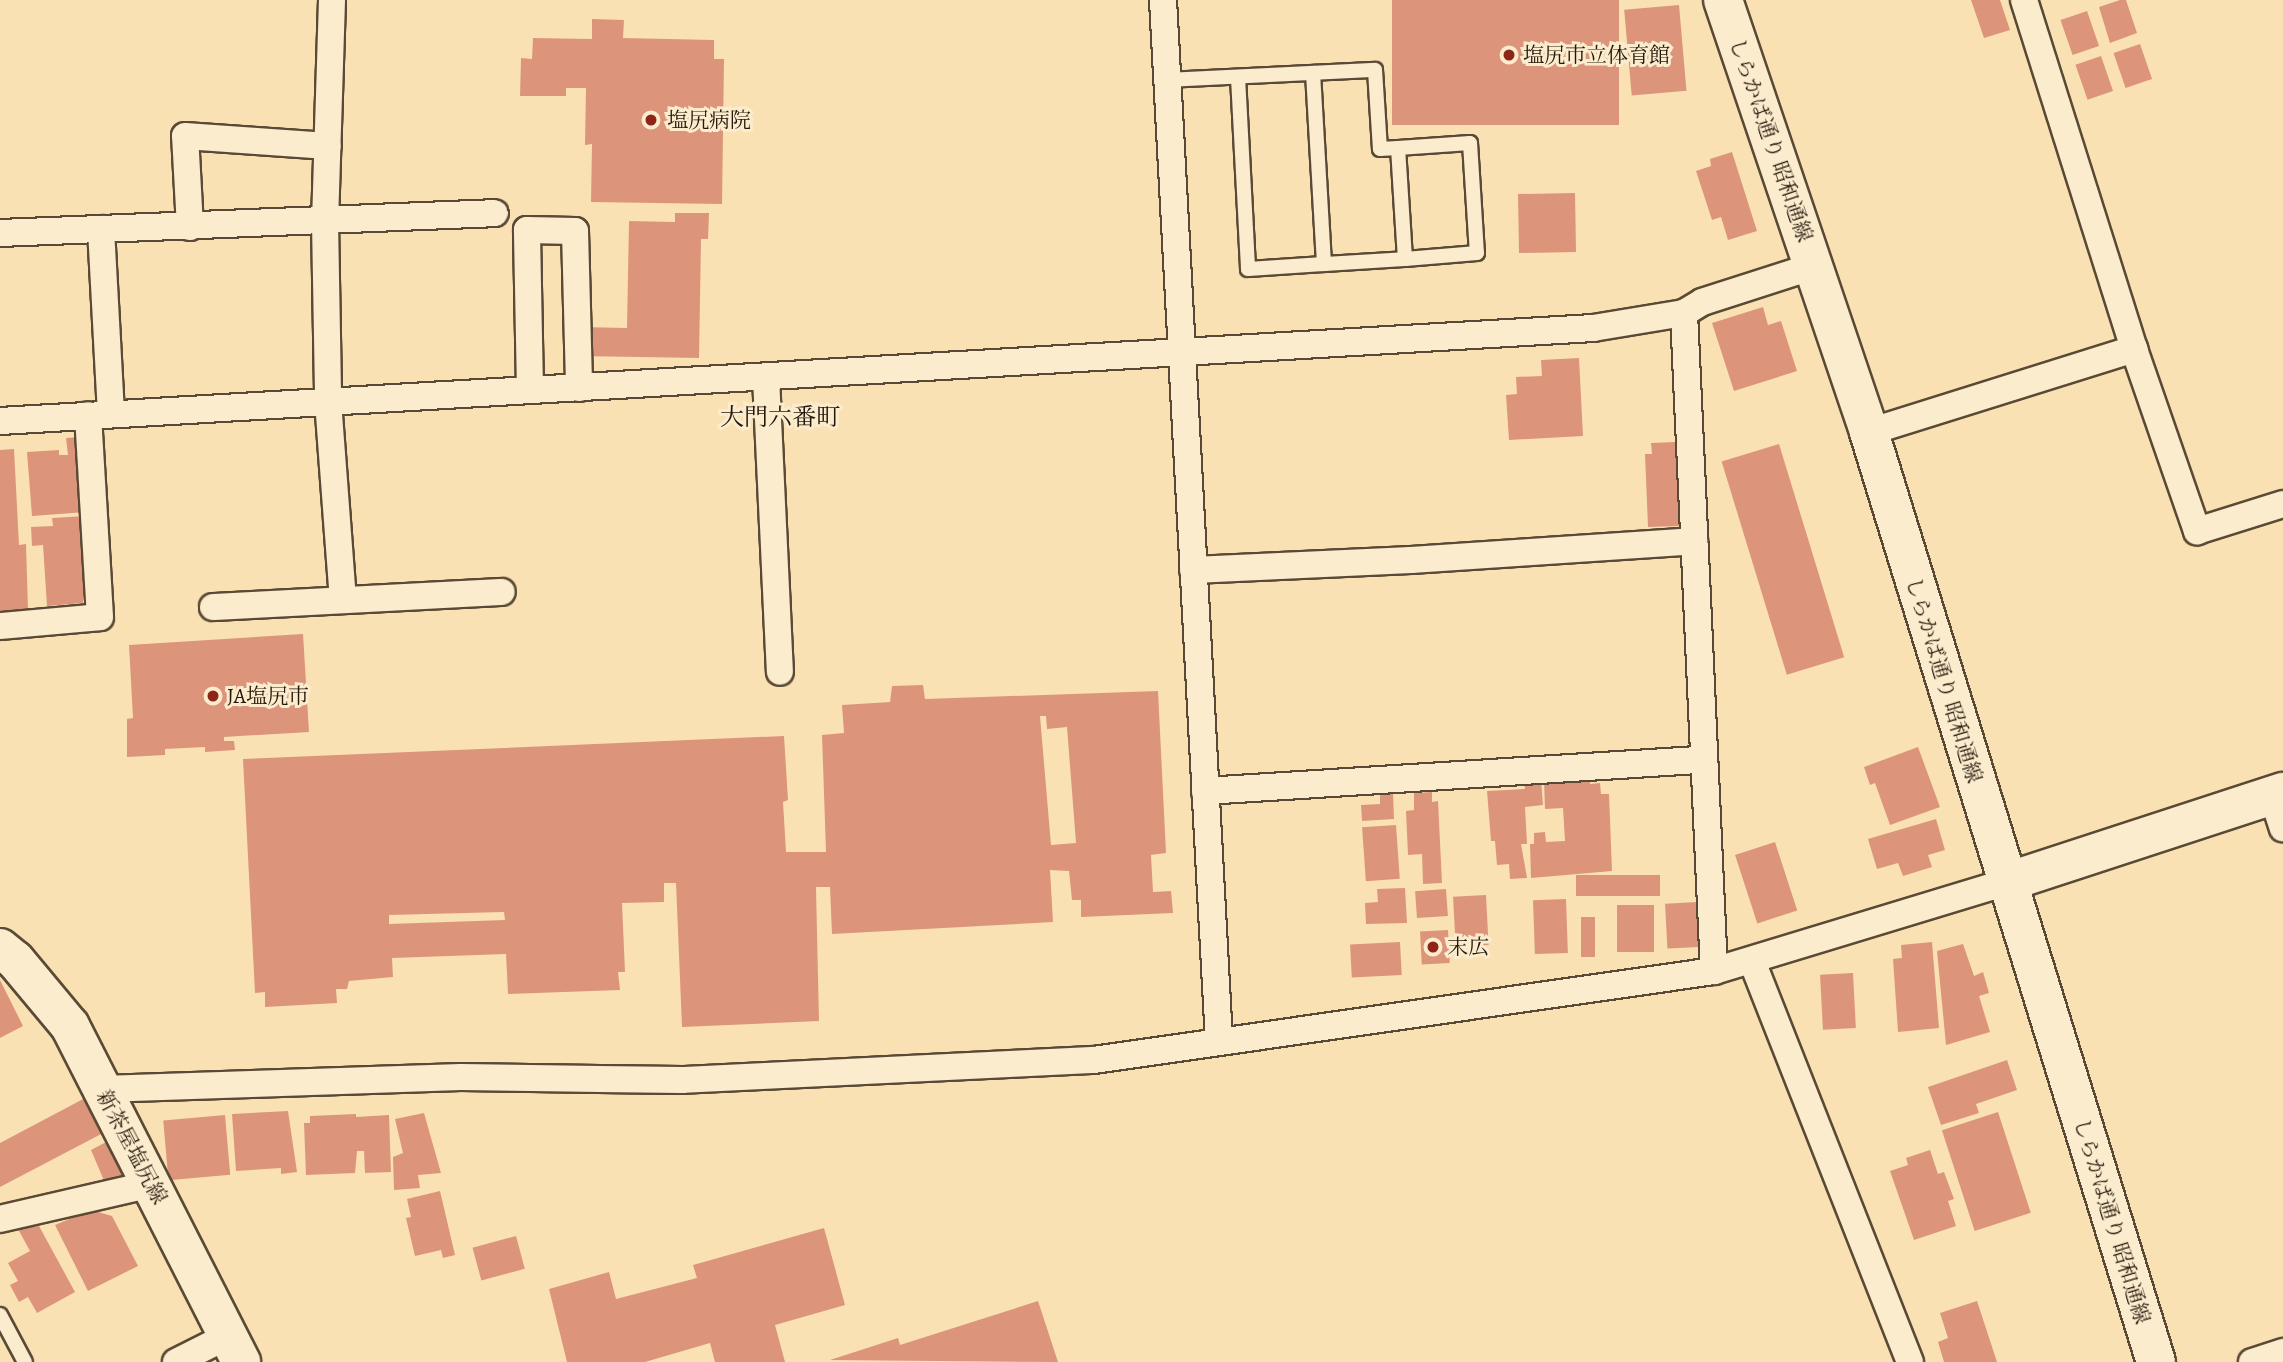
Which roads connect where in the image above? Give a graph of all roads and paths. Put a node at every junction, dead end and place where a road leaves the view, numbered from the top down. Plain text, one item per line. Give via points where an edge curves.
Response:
1 (332, 0) edge
2 (1163, 0) edge
3 (1723, 0) edge
4 (2024, 0) edge
5 (1313, 73) junction
6 (1238, 77) junction
7 (1168, 80) junction
8 (328, 146) junction
9 (1398, 148) junction
10 (495, 213) dead end
11 (325, 221) junction
12 (190, 227) junction
13 (102, 229) junction
14 (0, 233) edge
15 (1405, 259) junction
16 (1324, 264) junction
17 (1814, 266) junction
18 (1684, 313) junction
19 (2134, 349) junction
20 (1181, 354) junction
21 (766, 377) junction
22 (579, 388) junction
23 (530, 390) junction
24 (328, 401) junction
25 (100, 414) junction
26 (0, 421) edge
27 (1869, 432) junction
28 (2283, 504) edge
29 (1693, 541) junction
30 (1193, 570) junction
31 (502, 592) dead end
32 (344, 599) junction
33 (213, 607) dead end
34 (0, 626) edge
35 (780, 672) dead end
36 (1704, 760) junction
37 (1205, 791) junction
38 (2279, 805) edge
39 (2007, 882) junction
40 (0, 948) edge
41 (1752, 961) junction
42 (1714, 971) junction
43 (1219, 1041) junction
44 (102, 1089) junction
45 (152, 1184) junction
46 (0, 1219) edge
47 (0, 1315) edge
48 (234, 1349) edge
49 (2283, 1352) edge
50 (25, 1362) edge
51 (177, 1362) edge
52 (1910, 1362) edge
53 (2156, 1362) edge
54 (2252, 1362) edge

1 - 8 street
2 - 7 street
3 - 17 street, しらかば通り 昭和通線
4 - 19 street
5 - 6 lane
5 - 9 lane via 1374,70 1380,149
5 - 16 lane
6 - 7 lane
6 - 16 lane via 1248,269
7 - 20 street
8 - 11 street
8 - 12 street via 186,136
9 - 15 lane
9 - 15 lane via 1470,143 1478,253
10 - 11 street
11 - 12 street
11 - 24 street
12 - 13 street
13 - 14 street
13 - 25 street
15 - 16 lane
17 - 18 street via 1702,302
17 - 27 street, しらかば通り 昭和通線
18 - 20 street via 1593,328
18 - 29 street
19 - 27 street
19 - 28 street via 2197,531
20 - 21 street
20 - 30 street
21 - 22 street
21 - 35 street
22 - 23 street
22 - 23 street via 575,230 527,230
23 - 24 street
24 - 25 street
24 - 32 street
25 - 26 street
25 - 34 street via 100,618
27 - 39 street, しらかば通り 昭和通線
29 - 30 street
29 - 36 street
30 - 37 street
31 - 32 street
32 - 33 street
36 - 37 street
36 - 42 street
37 - 43 street
38 - 39 street
39 - 41 street
39 - 53 street, しらかば通り 昭和通線
40 - 44 street, 新茶屋塩尻線 via 70,1026
41 - 42 street
41 - 52 street
42 - 43 street
43 - 44 street via 1094,1060 682,1080 461,1077
44 - 45 street, 新茶屋塩尻線
45 - 46 street
45 - 48 street, 新茶屋塩尻線
47 - 50 lane
48 - 51 street
49 - 54 street

